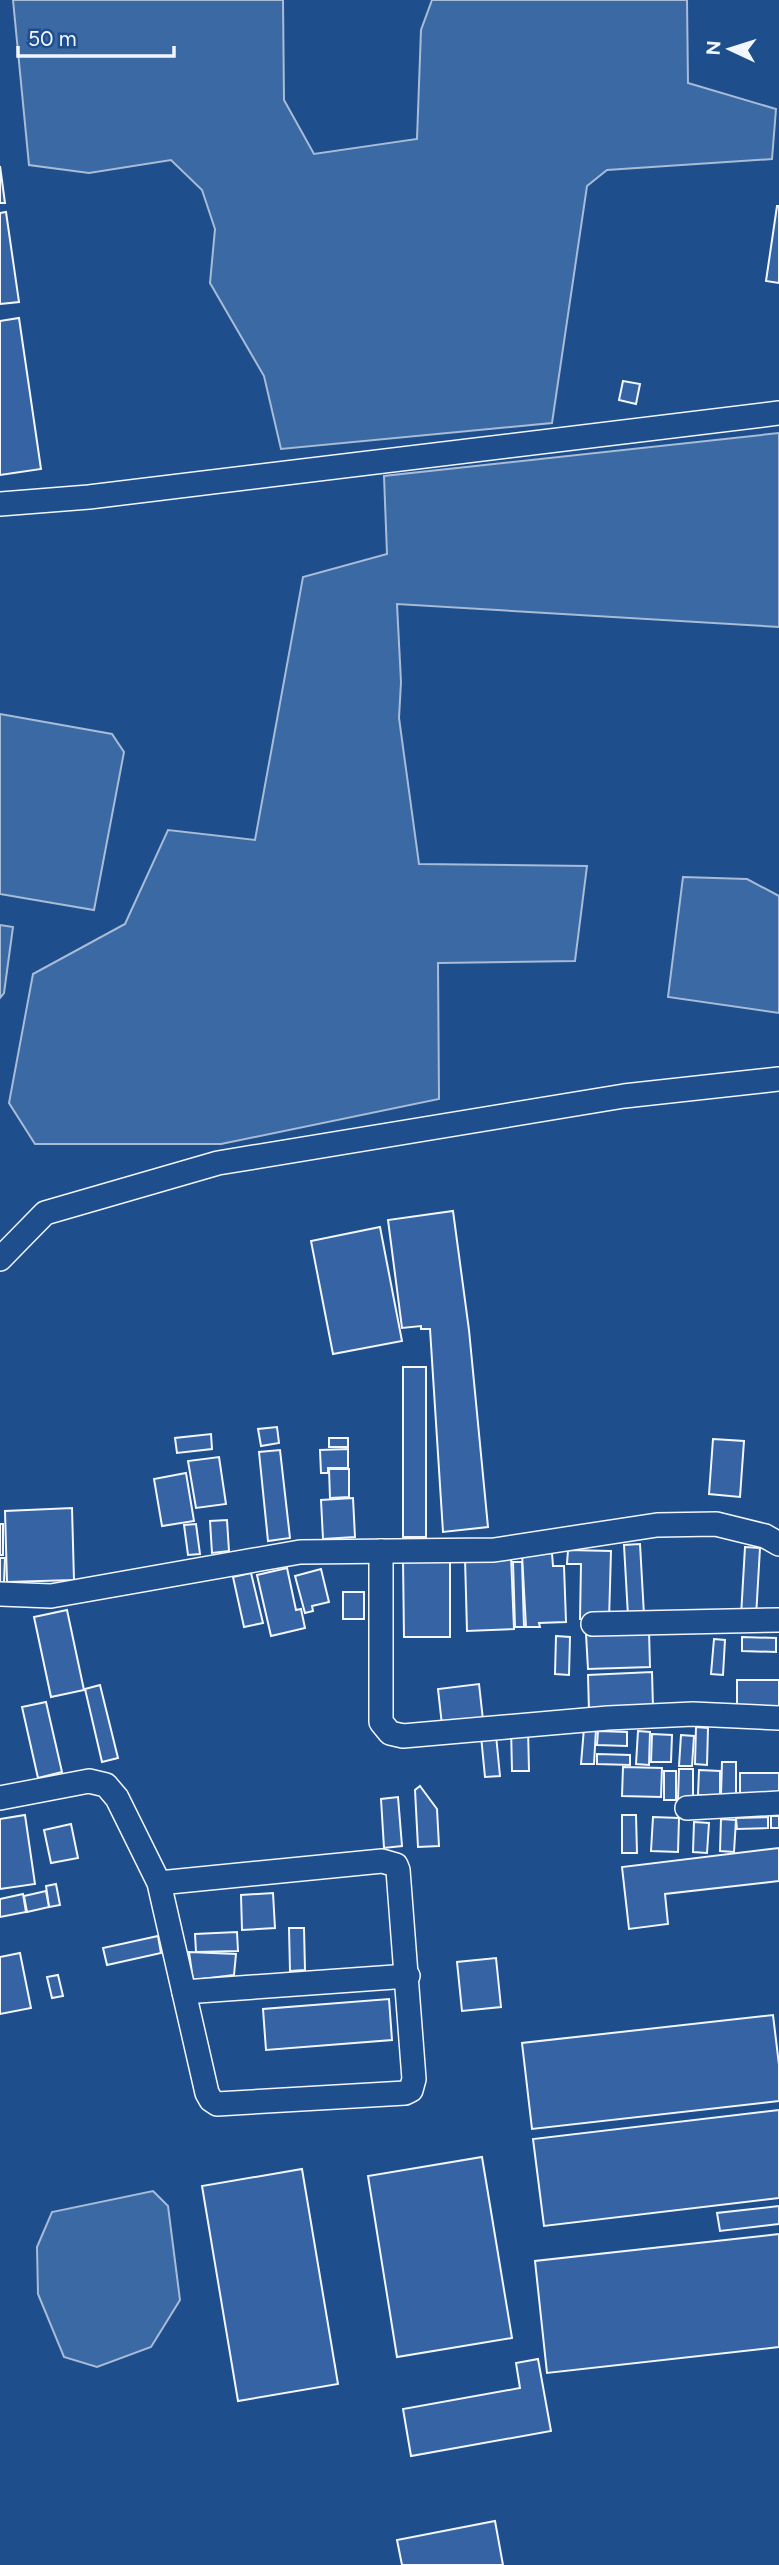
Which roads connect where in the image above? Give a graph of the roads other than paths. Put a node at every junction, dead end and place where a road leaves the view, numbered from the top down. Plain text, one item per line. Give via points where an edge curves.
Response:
1 (779, 414) edge
2 (0, 504) edge
3 (779, 1079) edge
4 (0, 1259) edge
5 (779, 1544) edge
6 (381, 1551) junction
7 (0, 1594) edge
8 (779, 1620) edge
9 (593, 1624) dead end
10 (779, 1718) edge
11 (0, 1798) edge
12 (779, 1803) edge
13 (687, 1808) dead end
14 (159, 1883) junction
15 (408, 1976) junction
16 (184, 1993) junction

1 - 2 street
3 - 4 street via 624,1097 218,1163 45,1213
5 - 6 street via 716,1524 657,1525 494,1550
6 - 7 street via 300,1552 51,1596
6 - 10 street via 382,1722 390,1734 693,1714
8 - 9 street
11 - 14 street via 89,1781 106,1785
12 - 13 street
14 - 15 street via 382,1861 396,1865
14 - 16 street
15 - 16 street
15 - 16 street via 414,2079 411,2091 405,2093 217,2104 207,2093

